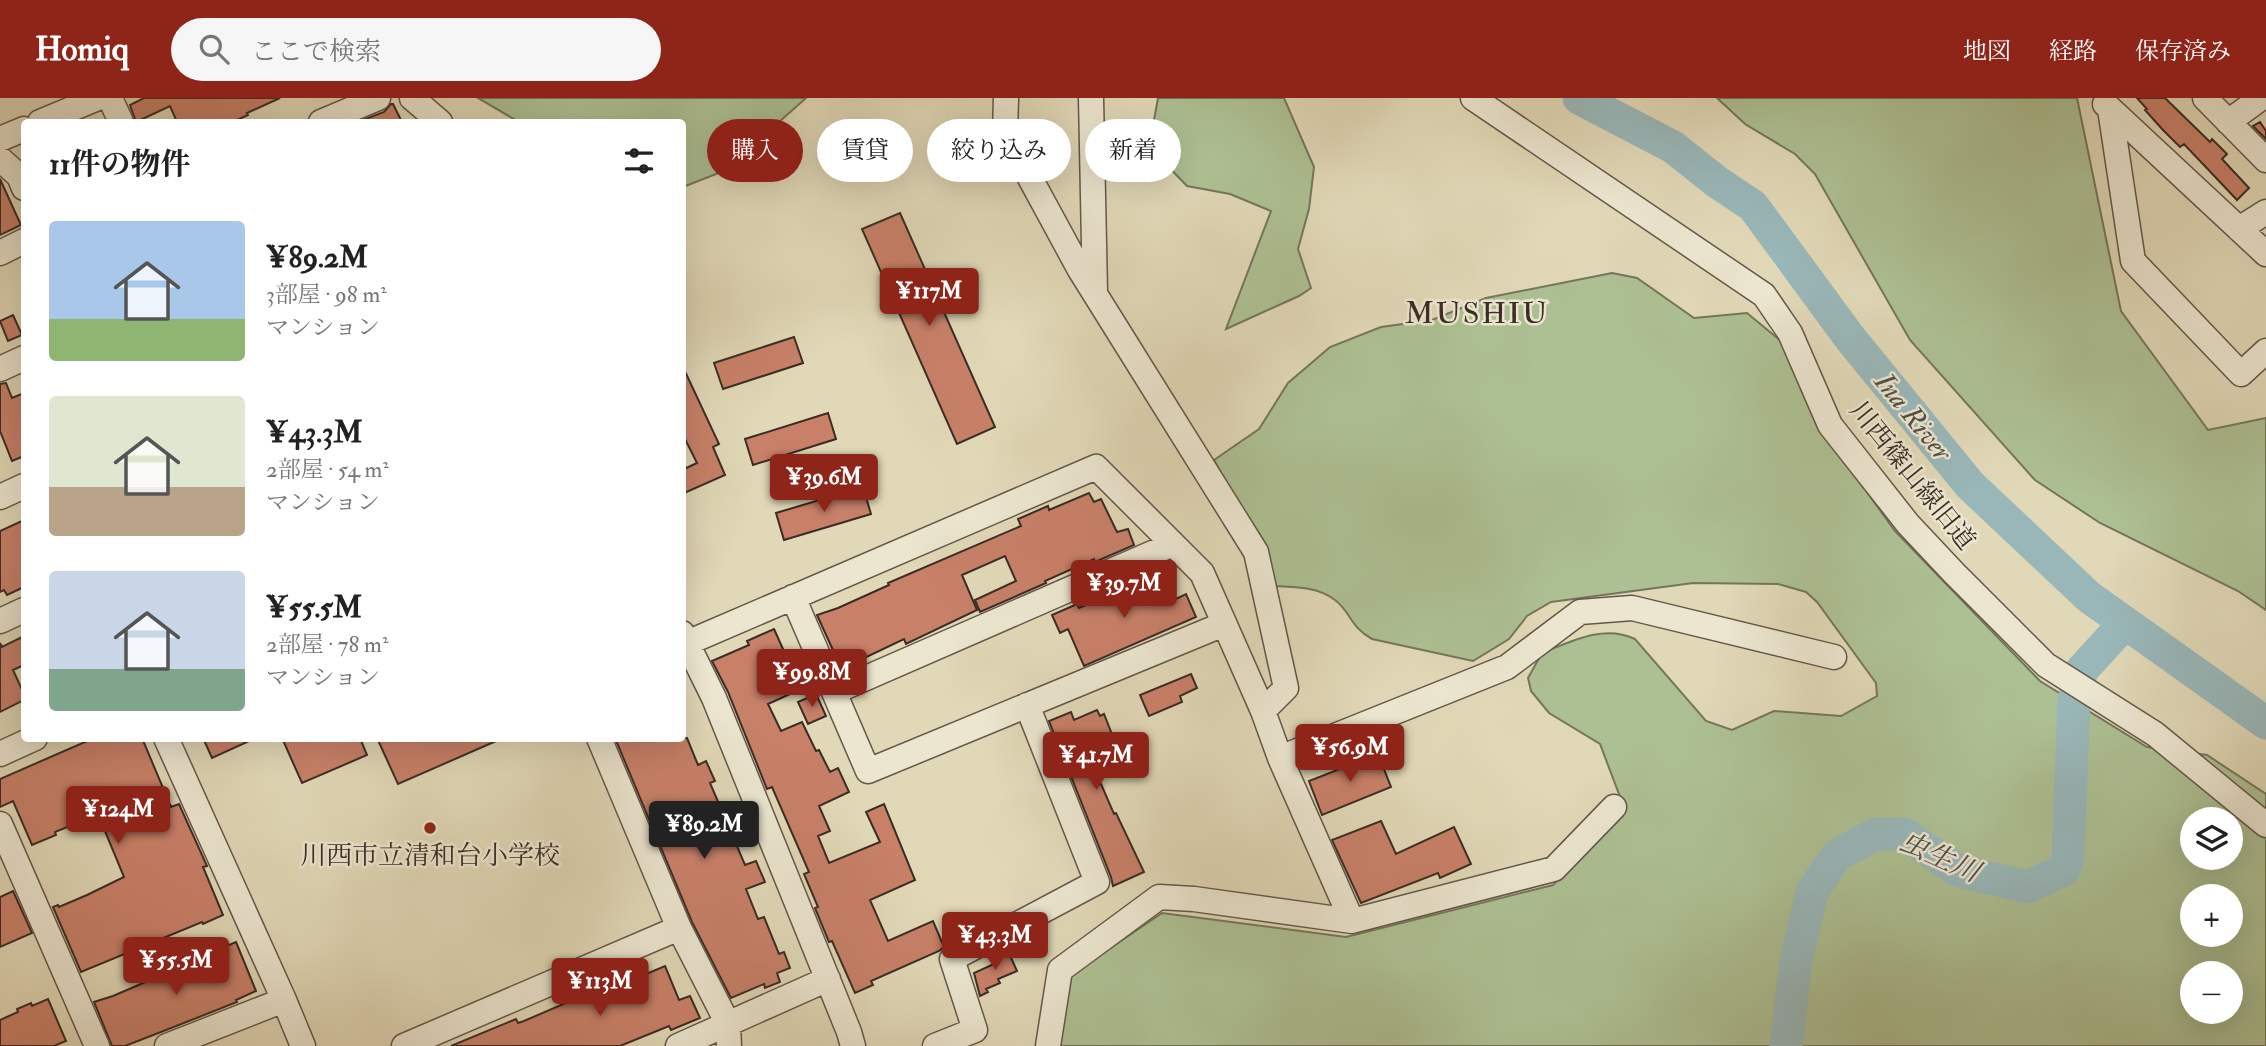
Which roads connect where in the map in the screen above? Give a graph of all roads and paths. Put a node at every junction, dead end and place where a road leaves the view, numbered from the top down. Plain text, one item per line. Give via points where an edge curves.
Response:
1 (99, 98) edge
2 (110, 98) edge
3 (378, 98) edge
4 (412, 98) edge
5 (1006, 98) edge
6 (1091, 98) edge
7 (1472, 98) edge
8 (2205, 98) edge
9 (2261, 98) edge
10 (2105, 104) edge
11 (47, 119) edge
12 (120, 119) edge
13 (328, 119) edge
14 (436, 119) edge
15 (2228, 121) junction
16 (21, 130) edge
17 (0, 139) edge
18 (0, 159) edge
19 (2266, 160) edge
20 (21, 181) edge
21 (2266, 212) edge
22 (2239, 229) junction
23 (21, 242) edge
24 (0, 253) edge
25 (2266, 254) edge
26 (1095, 293) junction
27 (2266, 351) edge
28 (21, 359) edge
29 (0, 369) edge
30 (21, 487) edge
31 (0, 497) edge
32 (1173, 544) junction
33 (793, 597) junction
34 (21, 611) edge
35 (0, 621) edge
36 (1224, 624) junction
37 (686, 638) edge
38 (686, 640) edge
39 (1834, 657) dead end
40 (834, 692) junction
41 (1027, 705) junction
42 (1263, 711) junction
43 (26, 742) edge
44 (168, 742) edge
45 (601, 742) edge
46 (0, 754) edge
47 (1280, 758) junction
48 (1614, 807) dead end
49 (0, 824) edge
50 (2266, 825) edge
51 (1352, 920) junction
52 (679, 928) junction
53 (828, 979) junction
54 (284, 1000) junction
55 (729, 1035) edge
56 (97, 1046) edge
57 (167, 1046) edge
58 (303, 1046) edge
59 (404, 1046) edge
60 (678, 1046) edge
61 (853, 1046) edge
62 (935, 1046) edge
63 (1048, 1046) edge

1 - 11 street
2 - 12 street
3 - 13 street
4 - 14 street
5 - 26 street via 1005,132
6 - 26 street
7 - 50 street, 川西篠山線旧道 via 1764,295 1790,333 1830,425 1908,524 1954,573 2046,665 2155,734
8 - 15 street
9 - 15 street
10 - 22 street
10 - 27 street via 2133,261 2241,374
15 - 19 street
16 - 17 street
18 - 20 street
21 - 22 street
22 - 25 street
23 - 24 street
26 - 42 street via 1256,552 1286,688
28 - 29 street
30 - 31 street
32 - 33 street via 1096,467
32 - 36 street via 1202,573
32 - 40 street
33 - 37 street
33 - 40 street
34 - 35 street
36 - 41 street
36 - 42 street
38 - 53 street
39 - 47 street via 1632,608 1580,612 1507,667
40 - 41 street via 867,771
41 - 62 street via 1097,882 952,959 975,1030
42 - 47 street
43 - 46 street
44 - 54 street
45 - 52 street
47 - 51 street
48 - 51 street via 1555,869
49 - 56 street
51 - 63 street via 1159,897 1060,970
52 - 55 street
52 - 59 street
53 - 55 street
53 - 61 street
54 - 57 street
54 - 58 street
55 - 60 street

